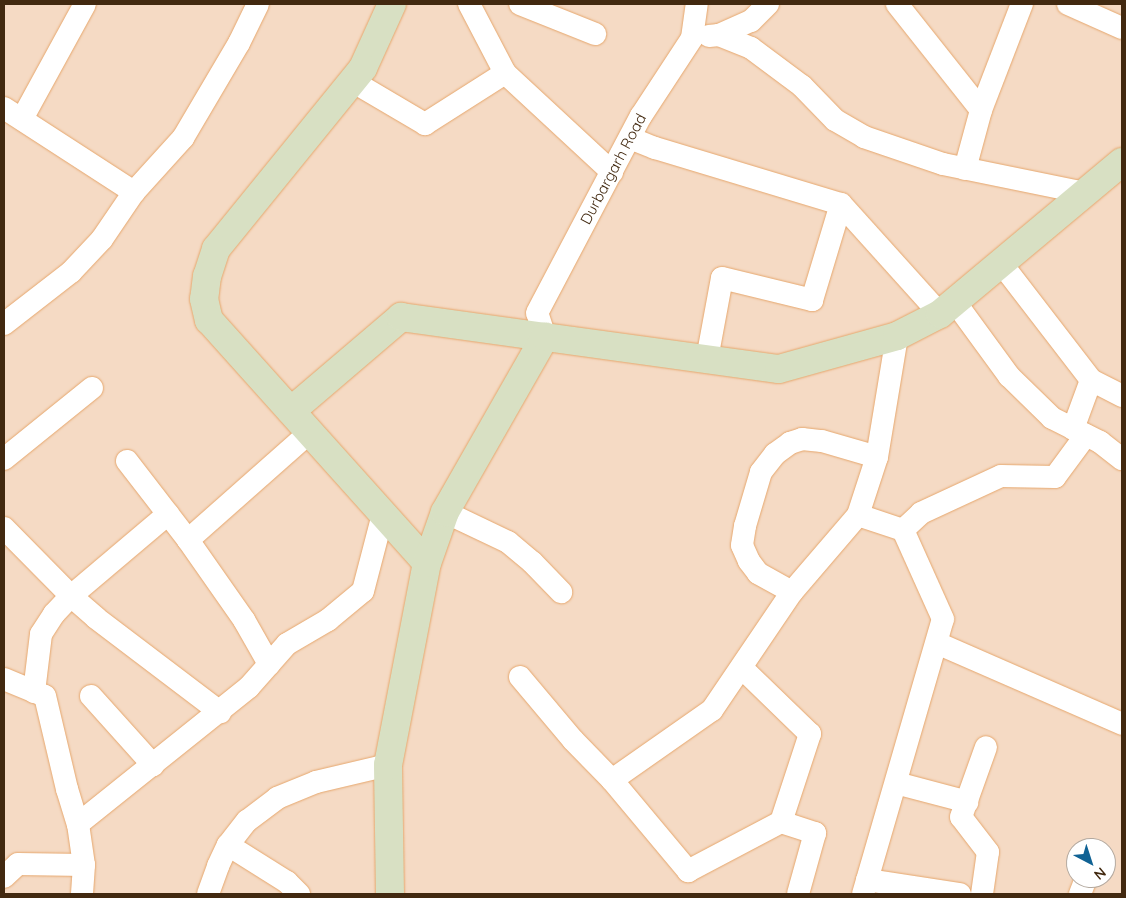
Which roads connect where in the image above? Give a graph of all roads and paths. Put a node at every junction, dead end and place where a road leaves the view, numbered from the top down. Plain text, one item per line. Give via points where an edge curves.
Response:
1 (85, 4) edge
2 (258, 4) edge
3 (392, 4) edge
4 (469, 4) edge
5 (520, 4) edge
6 (697, 4) edge
7 (768, 4) edge
8 (897, 4) edge
9 (1022, 4) edge
10 (1068, 4) edge
11 (1122, 28) edge
12 (594, 34) dead end
13 (718, 36) junction
14 (692, 38) junction
15 (505, 73) junction
16 (352, 81) junction
17 (982, 110) junction
18 (13, 114) edge
19 (630, 138) junction
20 (1122, 162) edge
21 (965, 169) junction
22 (612, 172) junction
23 (134, 192) junction
24 (1085, 193) junction
25 (841, 204) junction
26 (1002, 263) junction
27 (948, 308) junction
28 (4, 324) edge
29 (898, 336) junction
30 (545, 337) junction
31 (707, 359) junction
32 (1092, 380) junction
33 (92, 388) dead end
34 (1122, 396) edge
35 (291, 411) junction
36 (310, 432) junction
37 (1080, 432) junction
38 (877, 457) junction
39 (4, 459) edge
40 (1122, 459) edge
41 (127, 461) dead end
42 (445, 512) junction
43 (168, 514) junction
44 (384, 514) junction
45 (858, 515) junction
46 (4, 528) edge
47 (903, 530) junction
48 (188, 540) junction
49 (427, 563) junction
50 (561, 592) dead end
51 (792, 592) junction
52 (71, 596) junction
53 (937, 643) junction
54 (270, 664) junction
55 (742, 668) junction
56 (520, 677) dead end
57 (4, 678) edge
58 (34, 692) junction
59 (91, 696) dead end
60 (220, 712) junction
61 (1122, 724) edge
62 (986, 747) dead end
63 (153, 765) junction
64 (388, 765) junction
65 (612, 780) junction
66 (896, 783) junction
67 (968, 802) junction
68 (782, 822) junction
69 (78, 824) junction
70 (228, 845) junction
71 (84, 865) junction
72 (4, 877) edge
73 (865, 887) edge
74 (82, 894) edge
75 (208, 894) edge
76 (299, 894) edge
77 (390, 894) edge
78 (798, 894) edge
79 (960, 894) edge
80 (982, 894) edge

1 - 18 street
2 - 23 street via 183,138
3 - 16 street via 363,68
4 - 15 street
5 - 12 street
6 - 14 street, Durbargarh Road
7 - 13 street via 750,21
8 - 17 street
9 - 17 street
10 - 11 street
13 - 14 street
13 - 21 street via 751,48 802,86 835,120 864,137
14 - 19 street, Durbargarh Road
15 - 16 street via 425,124
15 - 22 street
16 - 35 street via 216,249 207,276 204,299 209,320
17 - 21 street
18 - 23 street
19 - 22 street, Durbargarh Road
19 - 25 street
20 - 24 street
21 - 24 street
22 - 30 street, Durbargarh Road via 537,313
23 - 28 street via 102,239 70,272
24 - 26 street
25 - 27 street
25 - 31 street via 812,300 722,278
26 - 27 street
26 - 32 street
27 - 29 street
27 - 37 street via 1052,418
29 - 31 street via 779,369
29 - 38 street
30 - 31 street
30 - 35 street via 401,317
30 - 42 street
32 - 34 street
32 - 37 street
33 - 39 street
35 - 36 street
36 - 44 street
36 - 48 street
37 - 40 street
37 - 47 street via 1055,477 1001,476 921,513
38 - 45 street
38 - 51 street via 822,441 802,439 775,454 761,472 744,526 742,545 758,573
41 - 43 street
42 - 49 street
42 - 50 street via 508,542
43 - 48 street
43 - 52 street
44 - 49 street
44 - 54 street via 363,591 328,620 287,644
45 - 47 street
45 - 51 street
46 - 52 street
47 - 53 street via 943,619
48 - 54 street via 244,620
49 - 64 street
51 - 55 street
52 - 58 street via 54,614 42,634
52 - 60 street via 118,636
53 - 61 street
53 - 66 street
54 - 60 street
55 - 65 street via 712,710
55 - 68 street via 810,734
56 - 65 street
57 - 58 street
58 - 69 street via 45,696
59 - 63 street
60 - 63 street
62 - 67 street
63 - 69 street
64 - 70 street via 316,782 277,798 247,821
64 - 77 street
65 - 68 street via 688,871
66 - 67 street
66 - 73 street
67 - 80 street via 961,817 988,852
68 - 78 street via 814,833
69 - 71 street
70 - 75 street
70 - 76 street via 287,882
71 - 72 street via 18,864
71 - 74 street
73 - 79 street

